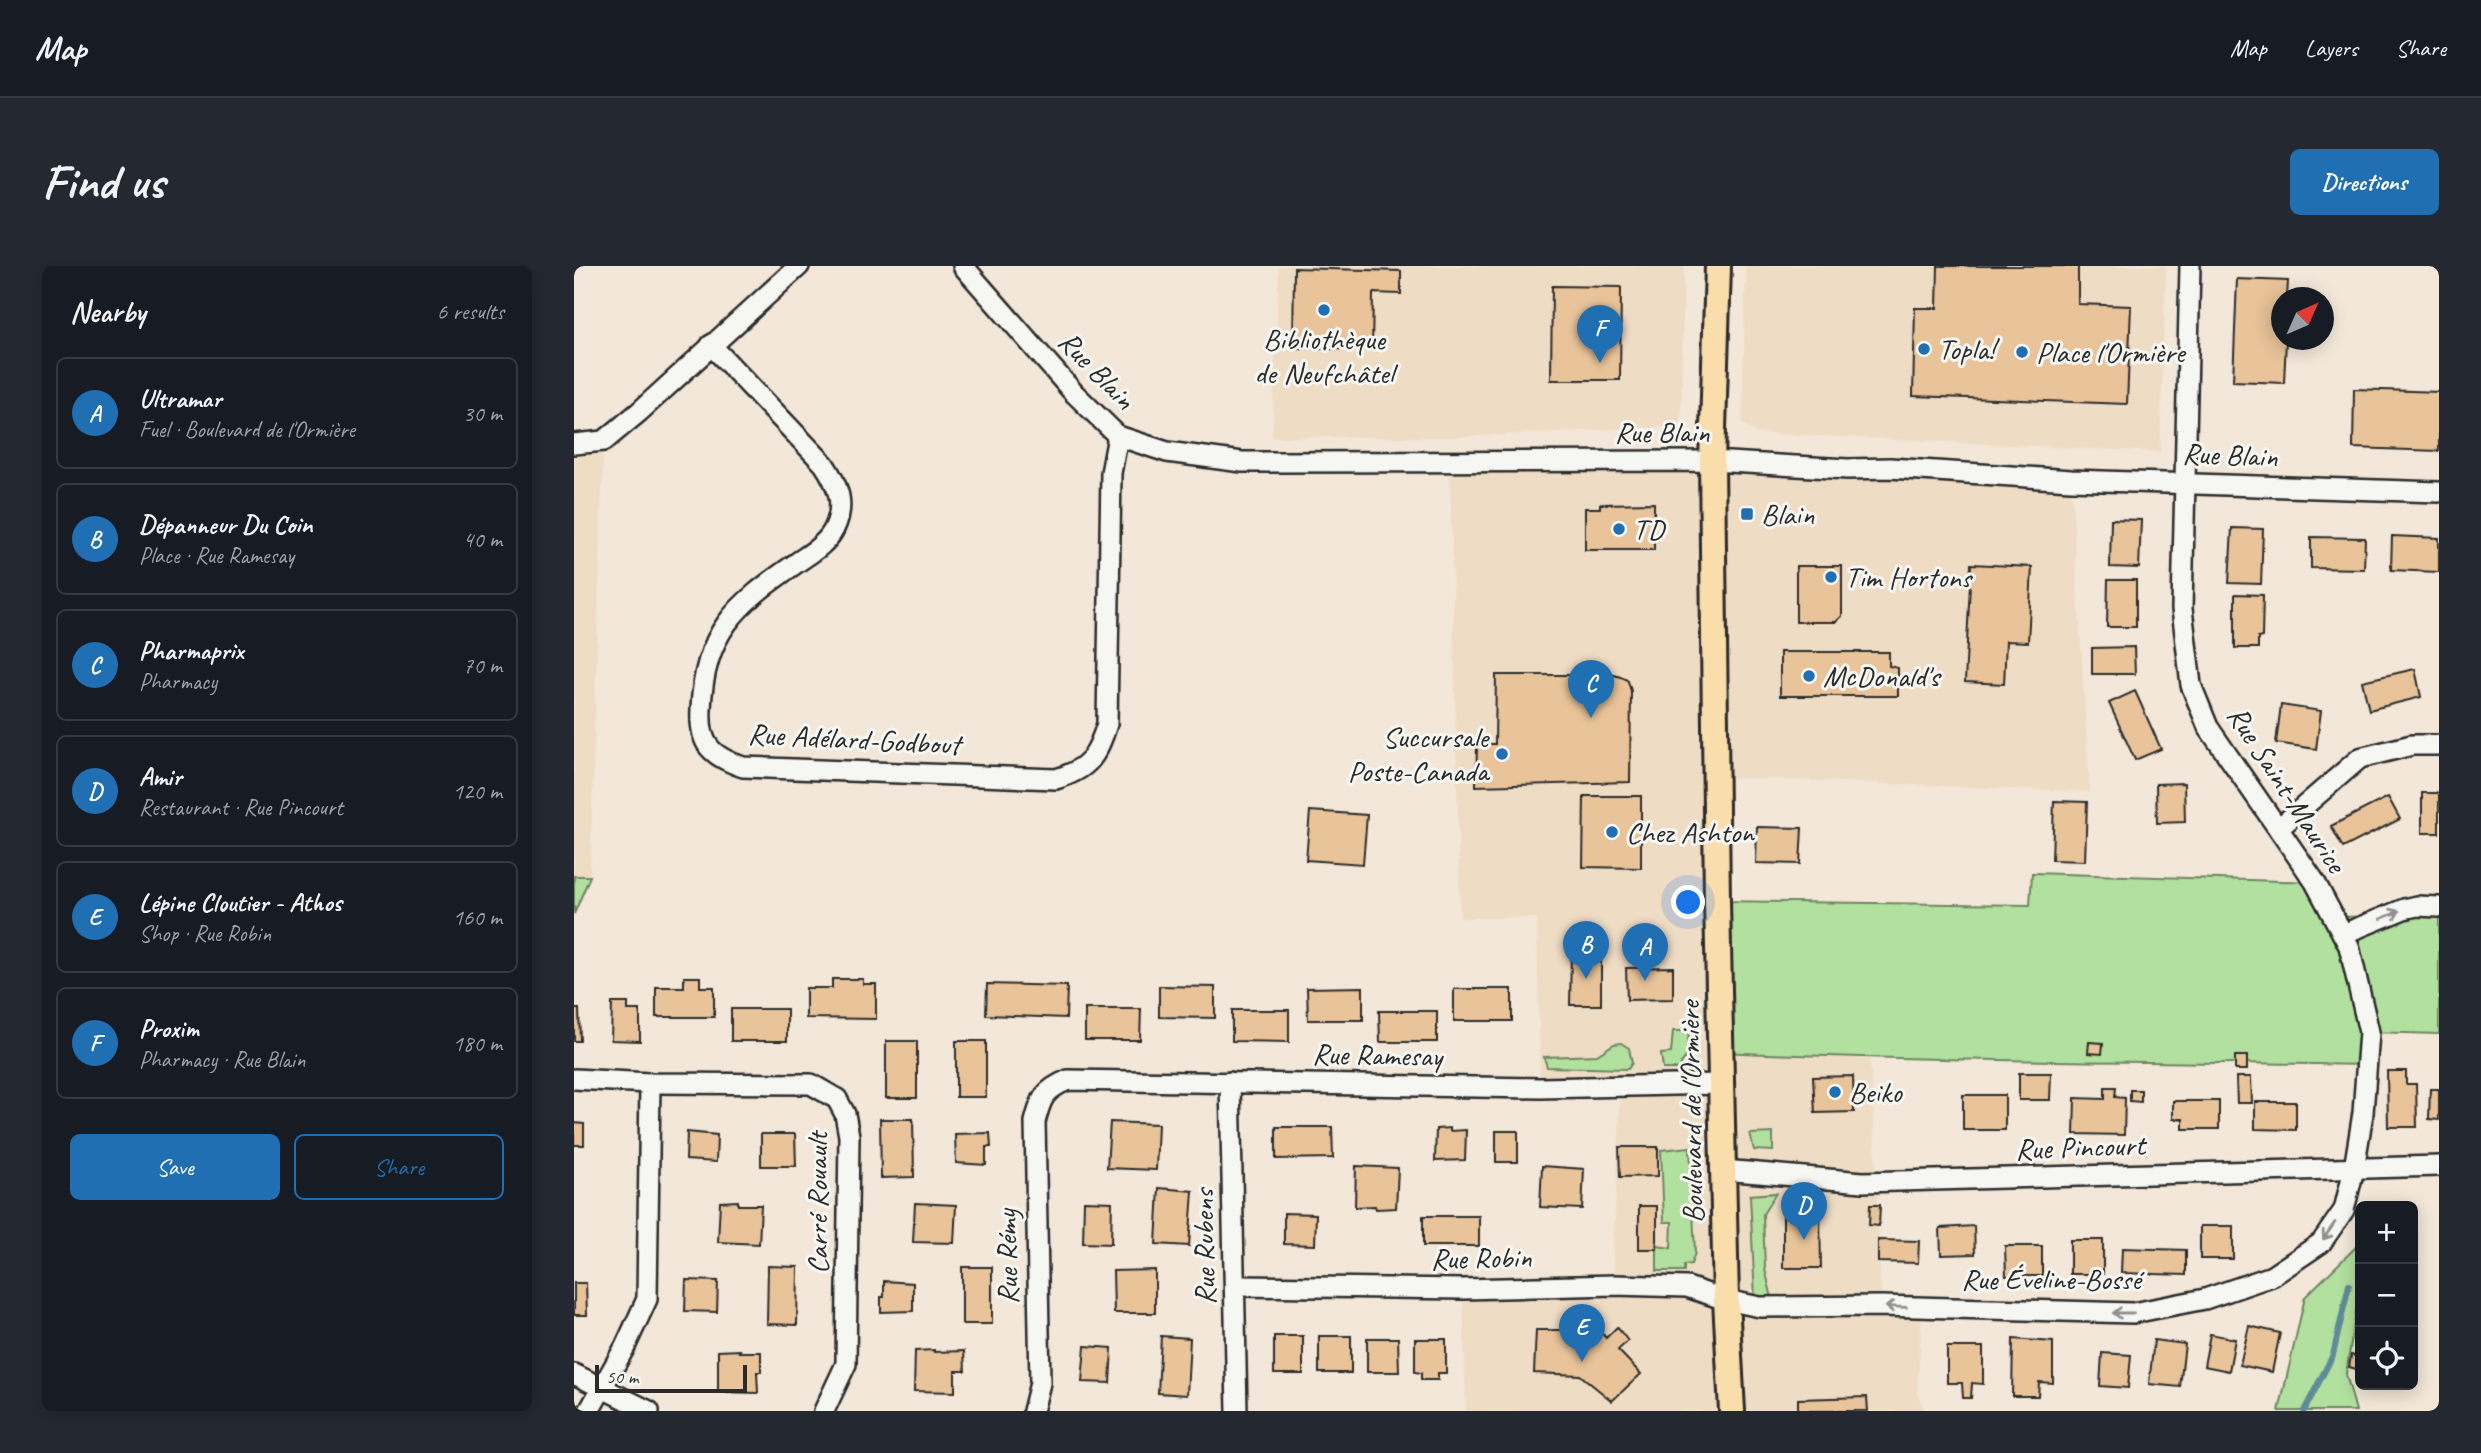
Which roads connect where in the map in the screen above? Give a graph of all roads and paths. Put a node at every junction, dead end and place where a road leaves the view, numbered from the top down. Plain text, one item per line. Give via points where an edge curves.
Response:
1 (799, 266) edge
2 (963, 266) edge
3 (1718, 266) edge
4 (2190, 266) edge
5 (712, 345) junction
6 (1118, 436) junction
7 (574, 444) edge
8 (1712, 461) junction
9 (2185, 484) junction
10 (2439, 492) edge
11 (2439, 745) edge
12 (2279, 828) junction
13 (2439, 907) edge
14 (2343, 934) junction
15 (574, 1079) edge
16 (1230, 1082) junction
17 (650, 1083) junction
18 (1721, 1084) junction
19 (1041, 1102) joint
20 (2439, 1166) edge
21 (2354, 1169) junction
22 (1723, 1170) junction
23 (1235, 1286) junction
24 (1726, 1300) junction
25 (574, 1374) edge
26 (602, 1388) junction
27 (589, 1411) edge
28 (649, 1411) edge
29 (824, 1411) edge
30 (1033, 1411) edge
31 (1237, 1411) edge
32 (1732, 1411) edge

1 - 5 street
2 - 6 street, Rue Blain via 1074,393
3 - 8 main road, Boulevard de l'Ormière
4 - 9 street, Rue Saint-Maurice
5 - 6 street, Rue Adélard-Godbout via 824,464 838,485 840,509 834,529 821,546 752,594 719,634 708,664 701,727 707,744 720,759 743,767 1056,779 1077,772 1091,760 1107,724 1111,473
5 - 7 street via 604,441
6 - 8 street, Rue Blain via 1167,452 1242,462
8 - 9 street, Rue Blain
8 - 18 main road, Boulevard de l'Ormière
9 - 10 street, Rue Blain
9 - 12 street, Rue Saint-Maurice via 2182,609 2191,685 2208,727
11 - 12 street via 2412,745 2360,758
12 - 14 street, Rue Saint-Maurice
14 -> 13 street via 2403,909
14 - 21 street, Rue Saint-Maurice via 2369,1032
15 - 17 street, Carré Rouault
16 - 18 street, Rue Ramesay via 1540,1088
16 - 19 street, Rue Ramesay via 1068,1080 1051,1087
16 - 23 street, Rue Rubens
17 - 26 street via 648,1299
17 - 29 street, Carré Rouault via 811,1084 837,1099 845,1114 849,1136 846,1364
18 - 22 main road, Boulevard de l'Ormière
19 - 30 street, Rue Rémy via 1035,1122 1040,1383
20 - 21 street, Rue Pincourt
21 - 22 street, Rue Pincourt via 1863,1182
21 -> 24 street, Rue Éveline-Bossé via 2344,1210 2321,1243 2272,1276 2205,1299 2133,1313 1760,1307
22 - 24 main road, Boulevard de l'Ormière
23 - 24 street, Rue Robin via 1687,1287
23 - 31 street, Rue Rubens
24 - 32 main road, Boulevard de l'Ormière
25 - 26 street
26 - 27 street
26 - 28 street

